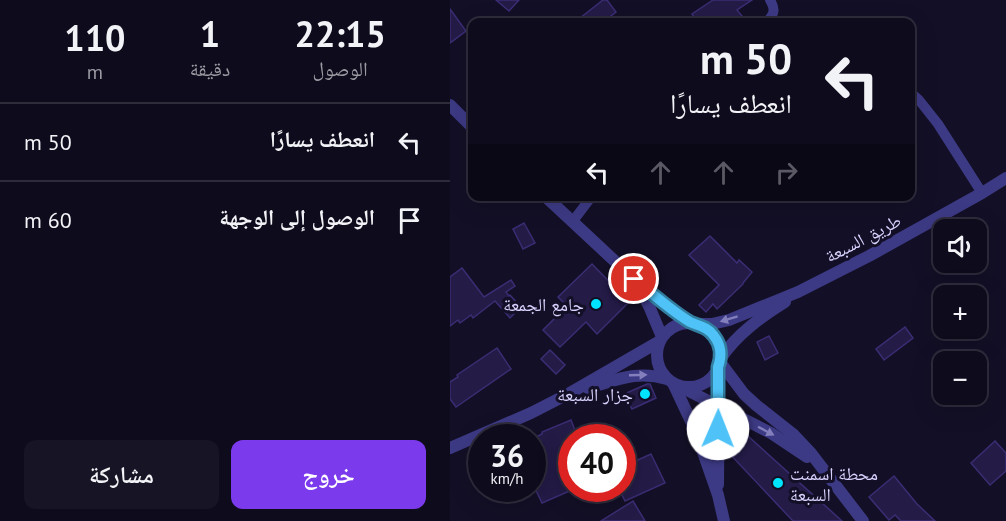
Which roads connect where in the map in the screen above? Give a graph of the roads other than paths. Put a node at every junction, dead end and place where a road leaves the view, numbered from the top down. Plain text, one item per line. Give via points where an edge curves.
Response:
1 (770, 0) edge
2 (770, 18) edge
3 (915, 96) edge
4 (450, 105) edge
5 (468, 123) edge
6 (1006, 178) edge
7 (982, 193) junction
8 (551, 201) edge
9 (588, 201) edge
10 (573, 221) junction
11 (634, 279) junction
12 (798, 292) junction
13 (695, 324) junction
14 (661, 339) junction
15 (720, 362) junction
16 (672, 382) junction
17 (570, 393) junction
18 (718, 407) junction
19 (450, 448) edge
20 (821, 466) junction
21 (718, 495) junction
22 (724, 521) edge
23 (862, 521) edge

1 - 2 street via 774,9
3 - 7 street via 938,124
4 - 5 street
6 - 7 street, طريق السبعة
7 - 12 street, طريق السبعة
8 - 10 street
9 - 10 street
10 - 11 street
11 - 13 street
11 - 14 street
12 -> 13 street via 729,320
12 - 15 street via 737,338
13 - 14 street via 672,327
13 - 15 street via 715,336
14 - 16 street via 657,361
14 - 17 street
15 - 16 street via 712,377 701,384 689,387
15 - 18 street
15 - 20 street via 744,394 794,435
17 -> 16 street via 641,374
16 - 18 street
16 - 21 street via 696,432
17 - 19 street
18 -> 20 street via 771,433
18 - 21 street
20 - 23 street
21 - 22 street

